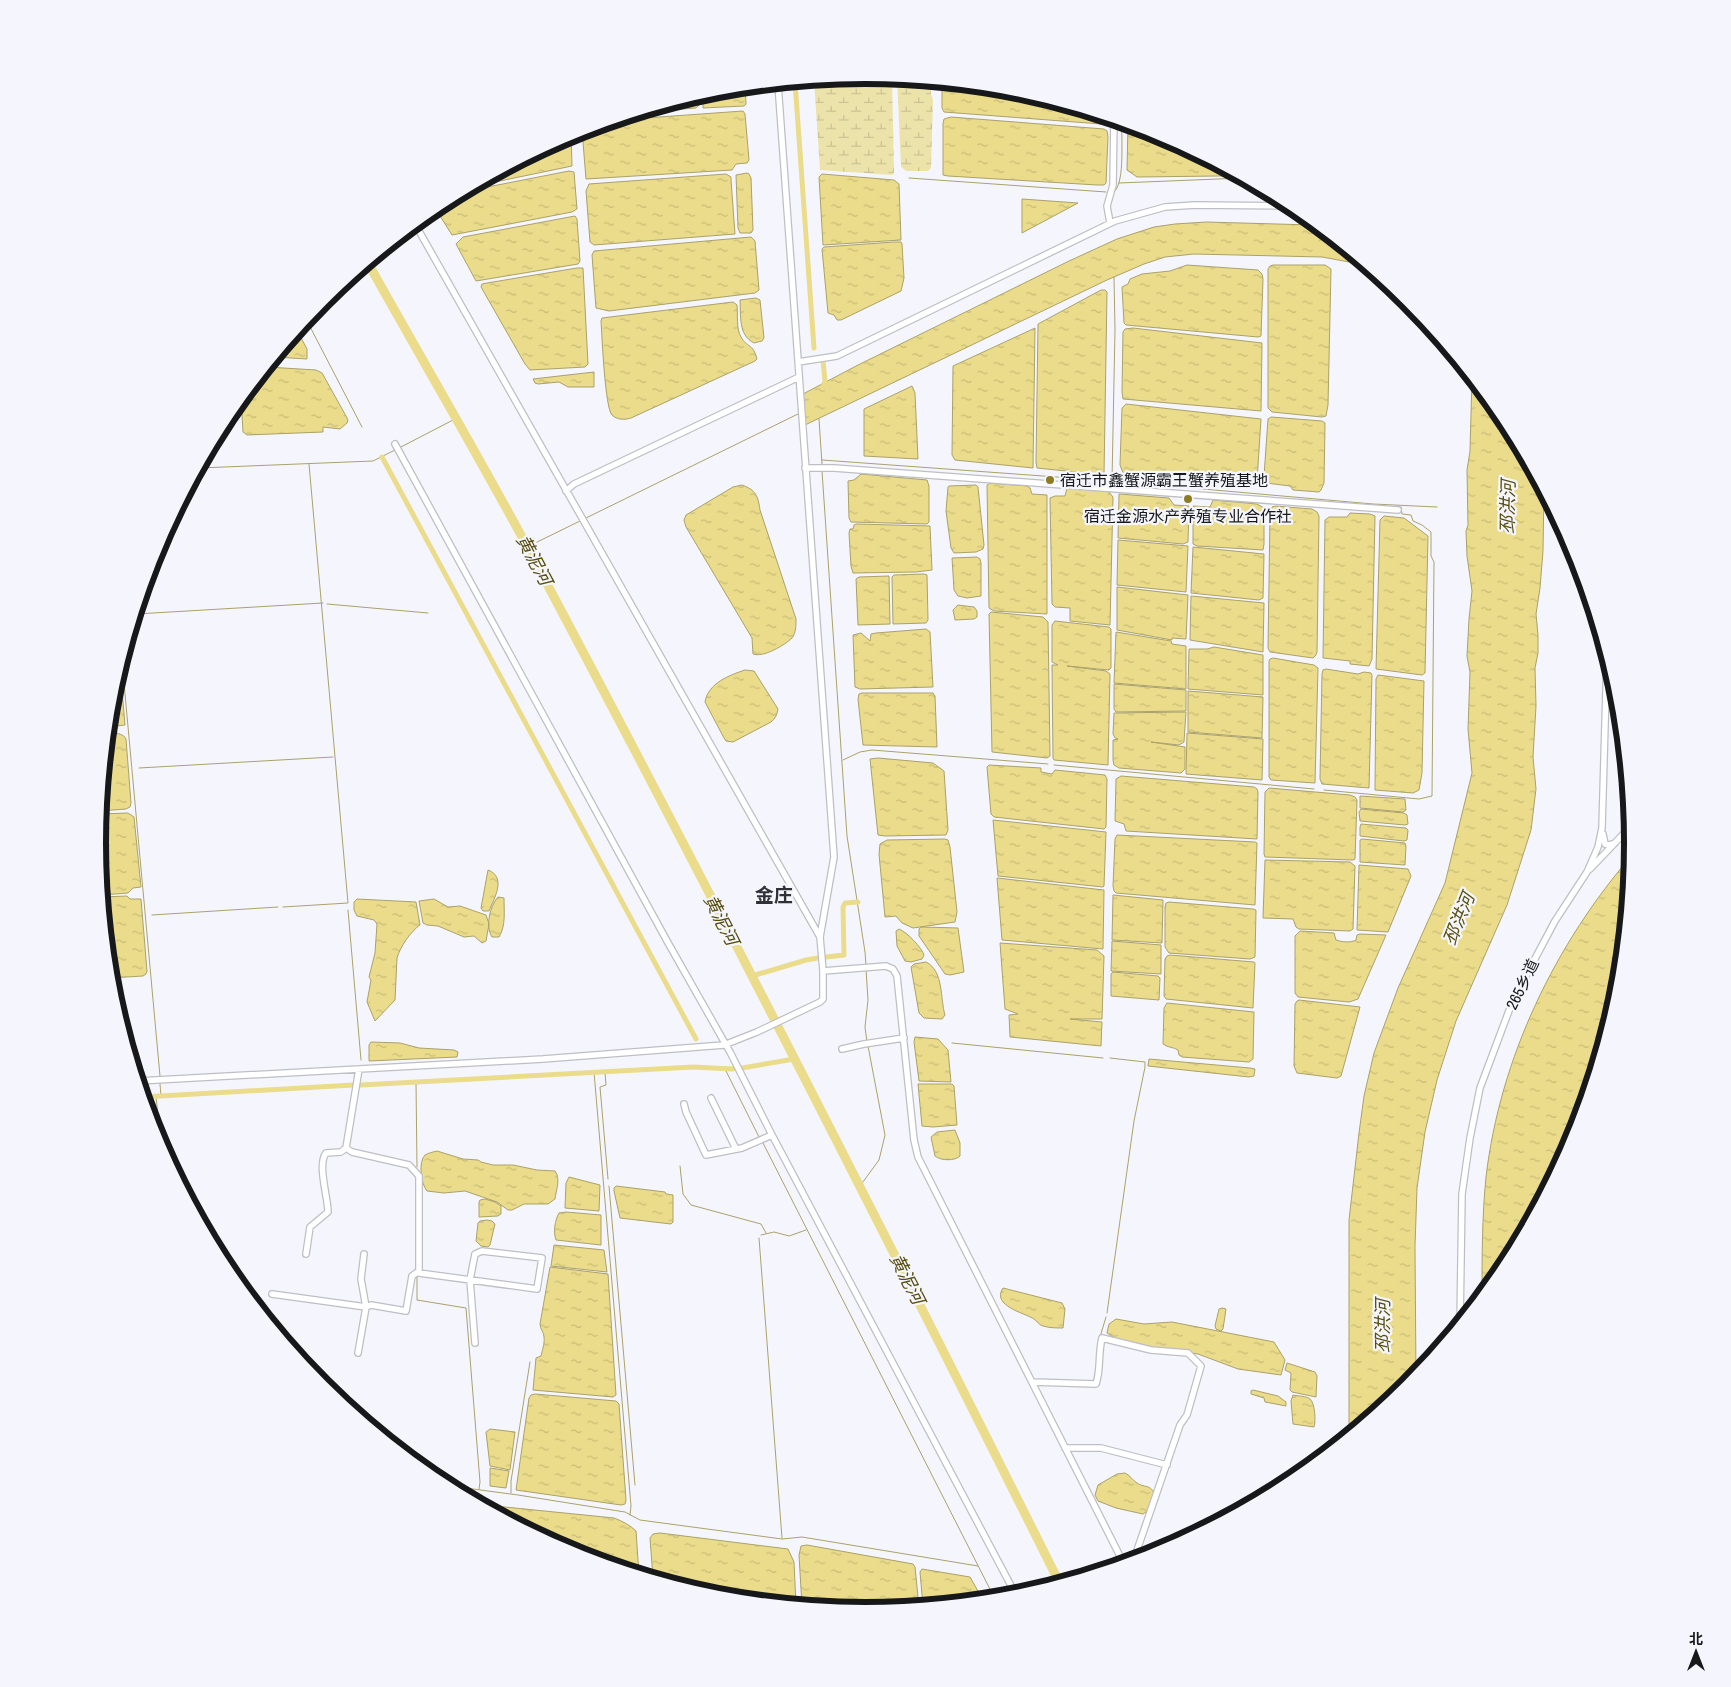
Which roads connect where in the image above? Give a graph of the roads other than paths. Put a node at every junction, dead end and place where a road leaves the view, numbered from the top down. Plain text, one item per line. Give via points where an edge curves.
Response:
1 (778, 89) edge
2 (1114, 126) edge
3 (1278, 206) edge
4 (1110, 223) junction
5 (418, 230) edge
6 (798, 362) junction
7 (799, 377) junction
8 (395, 444) dead end
9 (806, 468) junction
10 (566, 491) junction
11 (1398, 510) dead end
12 (1606, 677) edge
13 (1602, 828) junction
14 (1625, 833) edge
15 (1615, 844) junction
16 (1587, 872) junction
17 (820, 937) junction
18 (824, 970) junction
19 (904, 1038) junction
20 (724, 1045) junction
21 (842, 1050) dead end
22 (359, 1069) junction
23 (144, 1081) edge
24 (711, 1098) dead end
25 (684, 1104) dead end
26 (772, 1135) junction
27 (346, 1148) junction
28 (736, 1149) junction
29 (306, 1254) dead end
30 (364, 1254) dead end
31 (419, 1271) junction
32 (470, 1280) junction
33 (272, 1294) dead end
34 (366, 1307) junction
35 (1460, 1316) edge
36 (475, 1343) dead end
37 (358, 1353) dead end
38 (1032, 1382) junction
39 (1065, 1448) junction
40 (1167, 1465) junction
41 (1136, 1553) edge
42 (1121, 1559) edge
43 (1013, 1589) edge

1 - 6 street
2 - 4 street via 1113,185 1107,206
3 - 4 street via 1165,207
4 - 6 street via 837,356
5 - 10 street
6 - 7 street
7 - 9 street
7 - 10 street via 574,484
8 - 20 street
9 - 11 street
9 - 17 street via 834,857
10 - 17 street
12 - 13 street, 265乡道
13 - 15 street via 1606,844
13 - 16 street, 265乡道
14 - 15 street
15 - 16 street
16 - 35 street, 265乡道 via 1555,921 1513,1000 1480,1088 1462,1194
17 - 18 street
18 - 19 street via 879,966 893,969 897,976
18 - 20 street via 823,999 820,1002
19 - 21 street
19 - 38 street via 918,1158
20 - 22 street
20 - 26 street
22 - 23 street
22 - 27 street
24 - 28 street
25 - 28 street via 706,1156
26 - 28 street
26 - 43 street
27 - 29 street via 341,1152 326,1153 323,1157 328,1212 310,1227
27 - 31 street via 409,1165 419,1176
30 - 34 street via 361,1279
31 - 32 street
31 - 34 street via 412,1276 406,1311
32 - 32 street via 537,1289 542,1258 479,1251 475,1254
32 - 36 street
33 - 34 street
34 - 37 street
38 - 39 street
38 - 40 street via 1096,1384 1102,1338 1151,1350 1188,1353 1201,1366
39 - 40 street via 1101,1448
39 - 42 street
40 - 41 street

